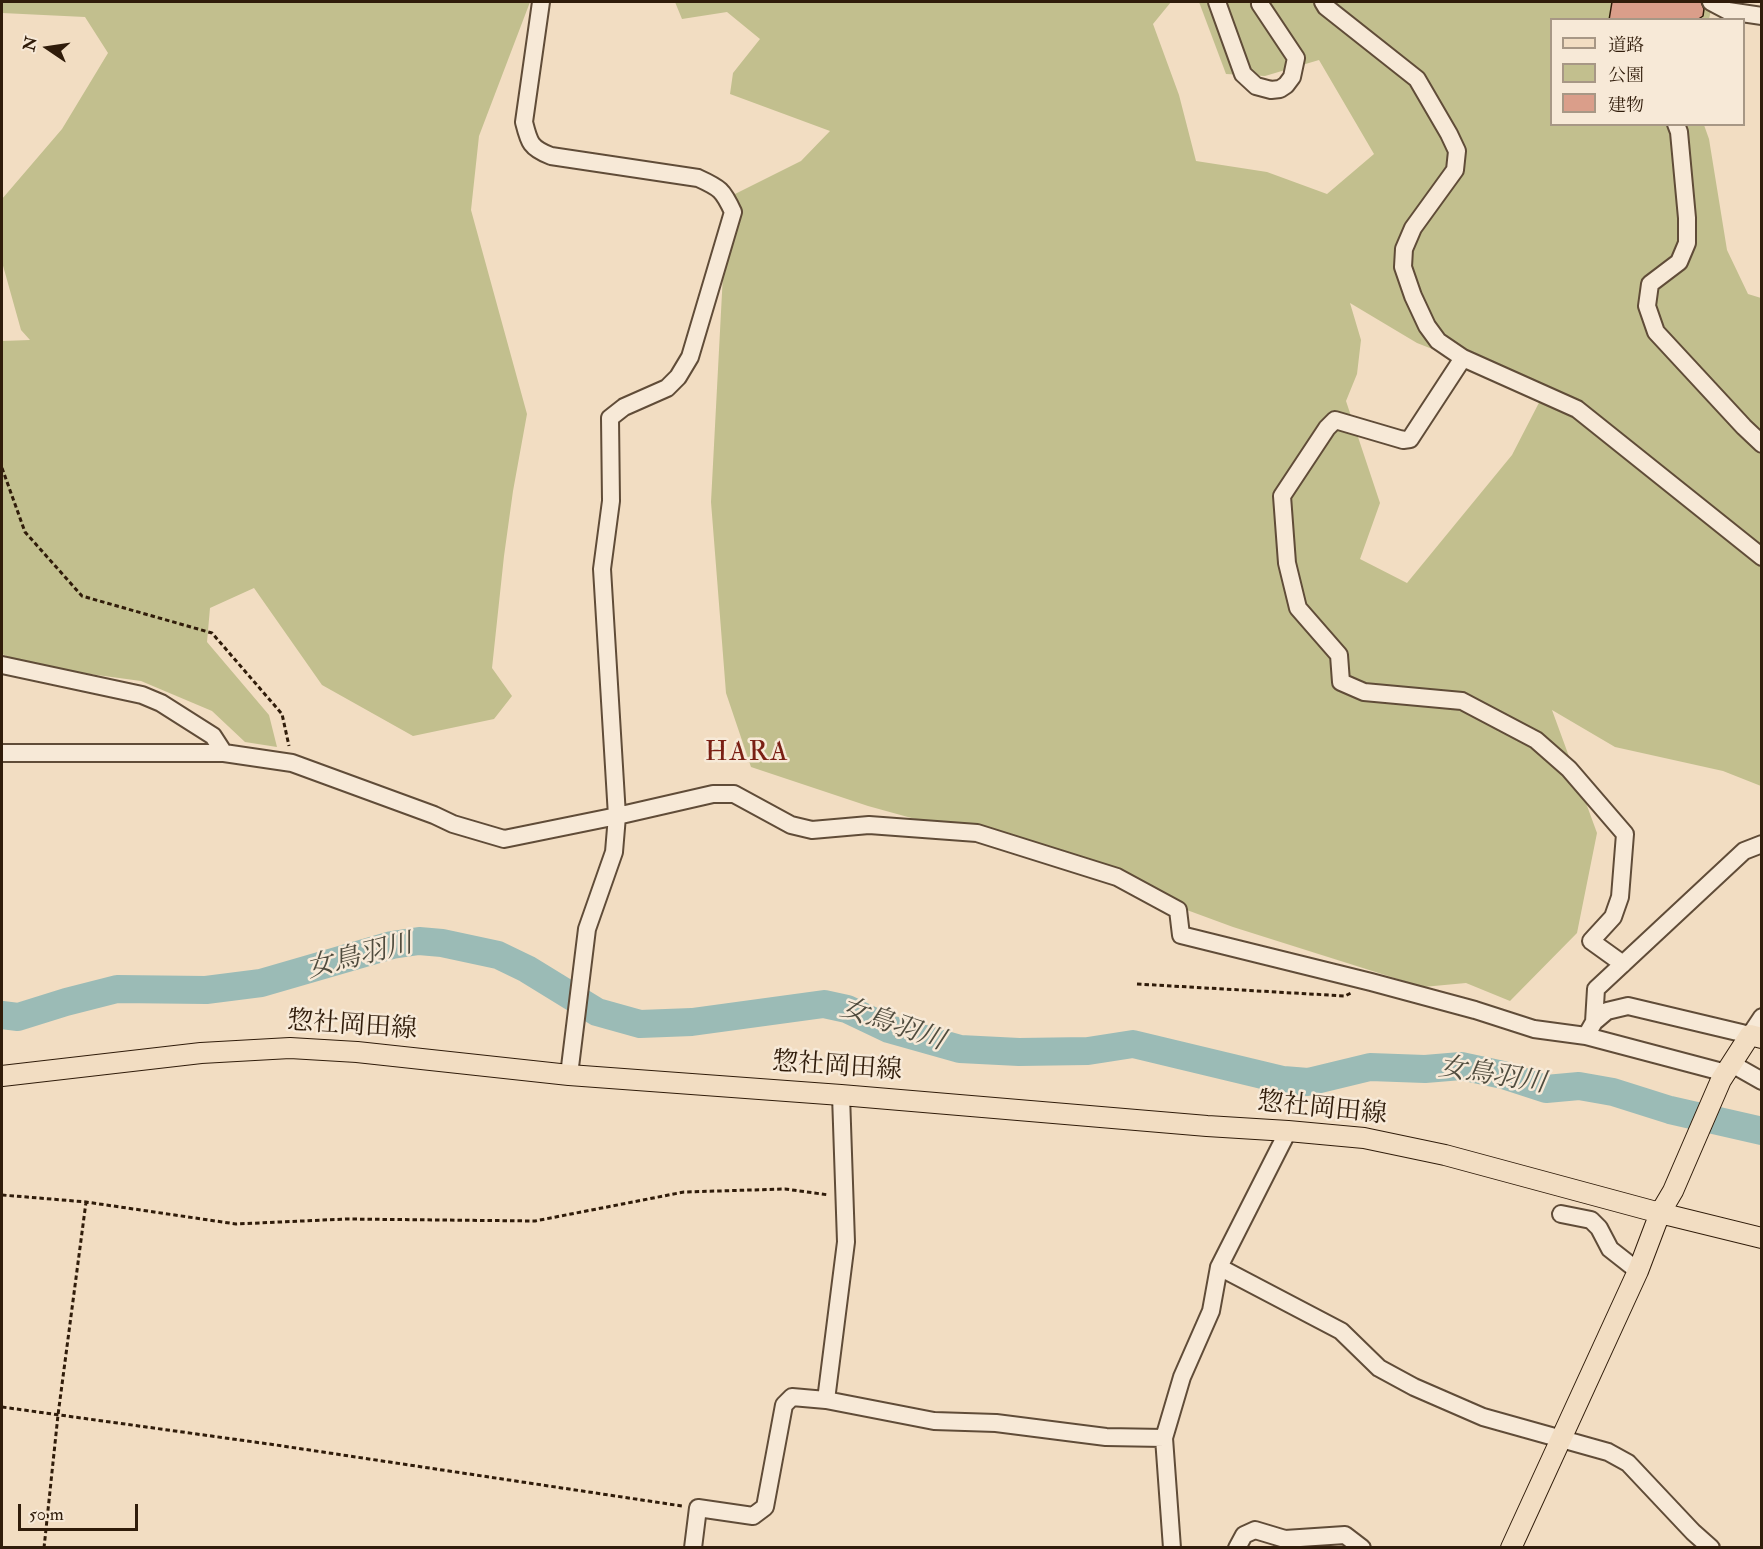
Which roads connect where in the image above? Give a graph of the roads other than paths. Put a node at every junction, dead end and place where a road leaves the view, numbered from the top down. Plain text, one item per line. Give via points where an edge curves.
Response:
1 (541, 2) edge
2 (1217, 2) edge
3 (1261, 2) edge
4 (1323, 2) edge
5 (1712, 2) edge
6 (1728, 12) junction
7 (1761, 16) edge
8 (1717, 18) edge
9 (1677, 126) edge
10 (1463, 358) junction
11 (1761, 444) edge
12 (1761, 557) edge
13 (2, 665) edge
14 (2, 753) edge
15 (224, 753) junction
16 (617, 816) junction
17 (1761, 844) edge
18 (1623, 964) junction
19 (1761, 1017) edge
20 (1590, 1029) junction
21 (1756, 1037) edge
22 (569, 1067) junction
23 (1726, 1073) junction
24 (2, 1076) edge
25 (1761, 1081) edge
26 (841, 1095) junction
27 (1288, 1131) junction
28 (1660, 1213) junction
29 (1560, 1214) dead end
30 (1761, 1238) edge
31 (1219, 1267) junction
32 (1638, 1271) junction
33 (826, 1400) junction
34 (1164, 1438) junction
35 (1561, 1439) junction
36 (693, 1548) edge
37 (1172, 1548) edge
38 (1238, 1548) edge
39 (1362, 1548) edge
40 (1511, 1548) edge
41 (1711, 1548) edge

1 - 16 street via 524,122 528,141 537,151 698,178 724,194 733,212 690,357 667,388 624,407 610,418 611,501 602,569
2 - 3 street via 1243,74 1256,86 1280,89 1292,77 1296,58
4 - 10 street via 1417,79 1457,152 1455,170 1413,228 1404,249 1403,267 1427,326 1438,341
5 - 6 street
6 - 7 street
6 - 8 street
9 - 11 street via 1688,243 1678,262 1650,284 1647,306 1656,332
10 - 12 street via 1576,409
10 - 18 street via 1410,439 1335,420 1282,496 1287,563 1298,608 1339,655 1341,682 1364,692 1462,701 1536,740 1569,769 1625,834 1620,897 1613,917 1591,941
13 - 15 street via 142,695 213,736
14 - 15 street
15 - 16 street via 292,763 453,824 504,838
16 - 20 street via 713,794 734,794 791,825 812,830 869,825 977,833 1118,877 1178,910 1181,935 1371,982 1534,1029
16 - 22 street via 614,852 587,929
17 - 18 street via 1744,850
18 - 20 street via 1596,989
19 - 21 street
20 - 21 street via 1607,1011 1628,1006
20 - 23 street
21 - 23 main road
22 - 24 main road, 惣社岡田線 via 290,1048 201,1053
22 - 26 main road, 惣社岡田線
23 - 25 street
23 - 28 main road
26 - 27 main road, 惣社岡田線
26 - 33 street via 846,1242
27 - 28 main road, 惣社岡田線 via 1364,1138 1445,1155
27 - 31 street
28 - 30 main road, 惣社岡田線
28 - 32 main road
29 - 32 street via 1591,1220 1610,1249
31 - 34 street via 1211,1311 1182,1377
31 - 35 street via 1341,1331 1379,1368 1414,1387 1483,1417
32 - 35 main road
33 - 34 street via 934,1420 996,1423 1106,1437
33 - 36 street via 792,1397 784,1405 765,1507 753,1516 698,1508
34 - 37 street
35 - 40 main road
35 - 41 street via 1608,1452 1628,1463
38 - 39 street via 1244,1535 1255,1530 1285,1539 1345,1535

